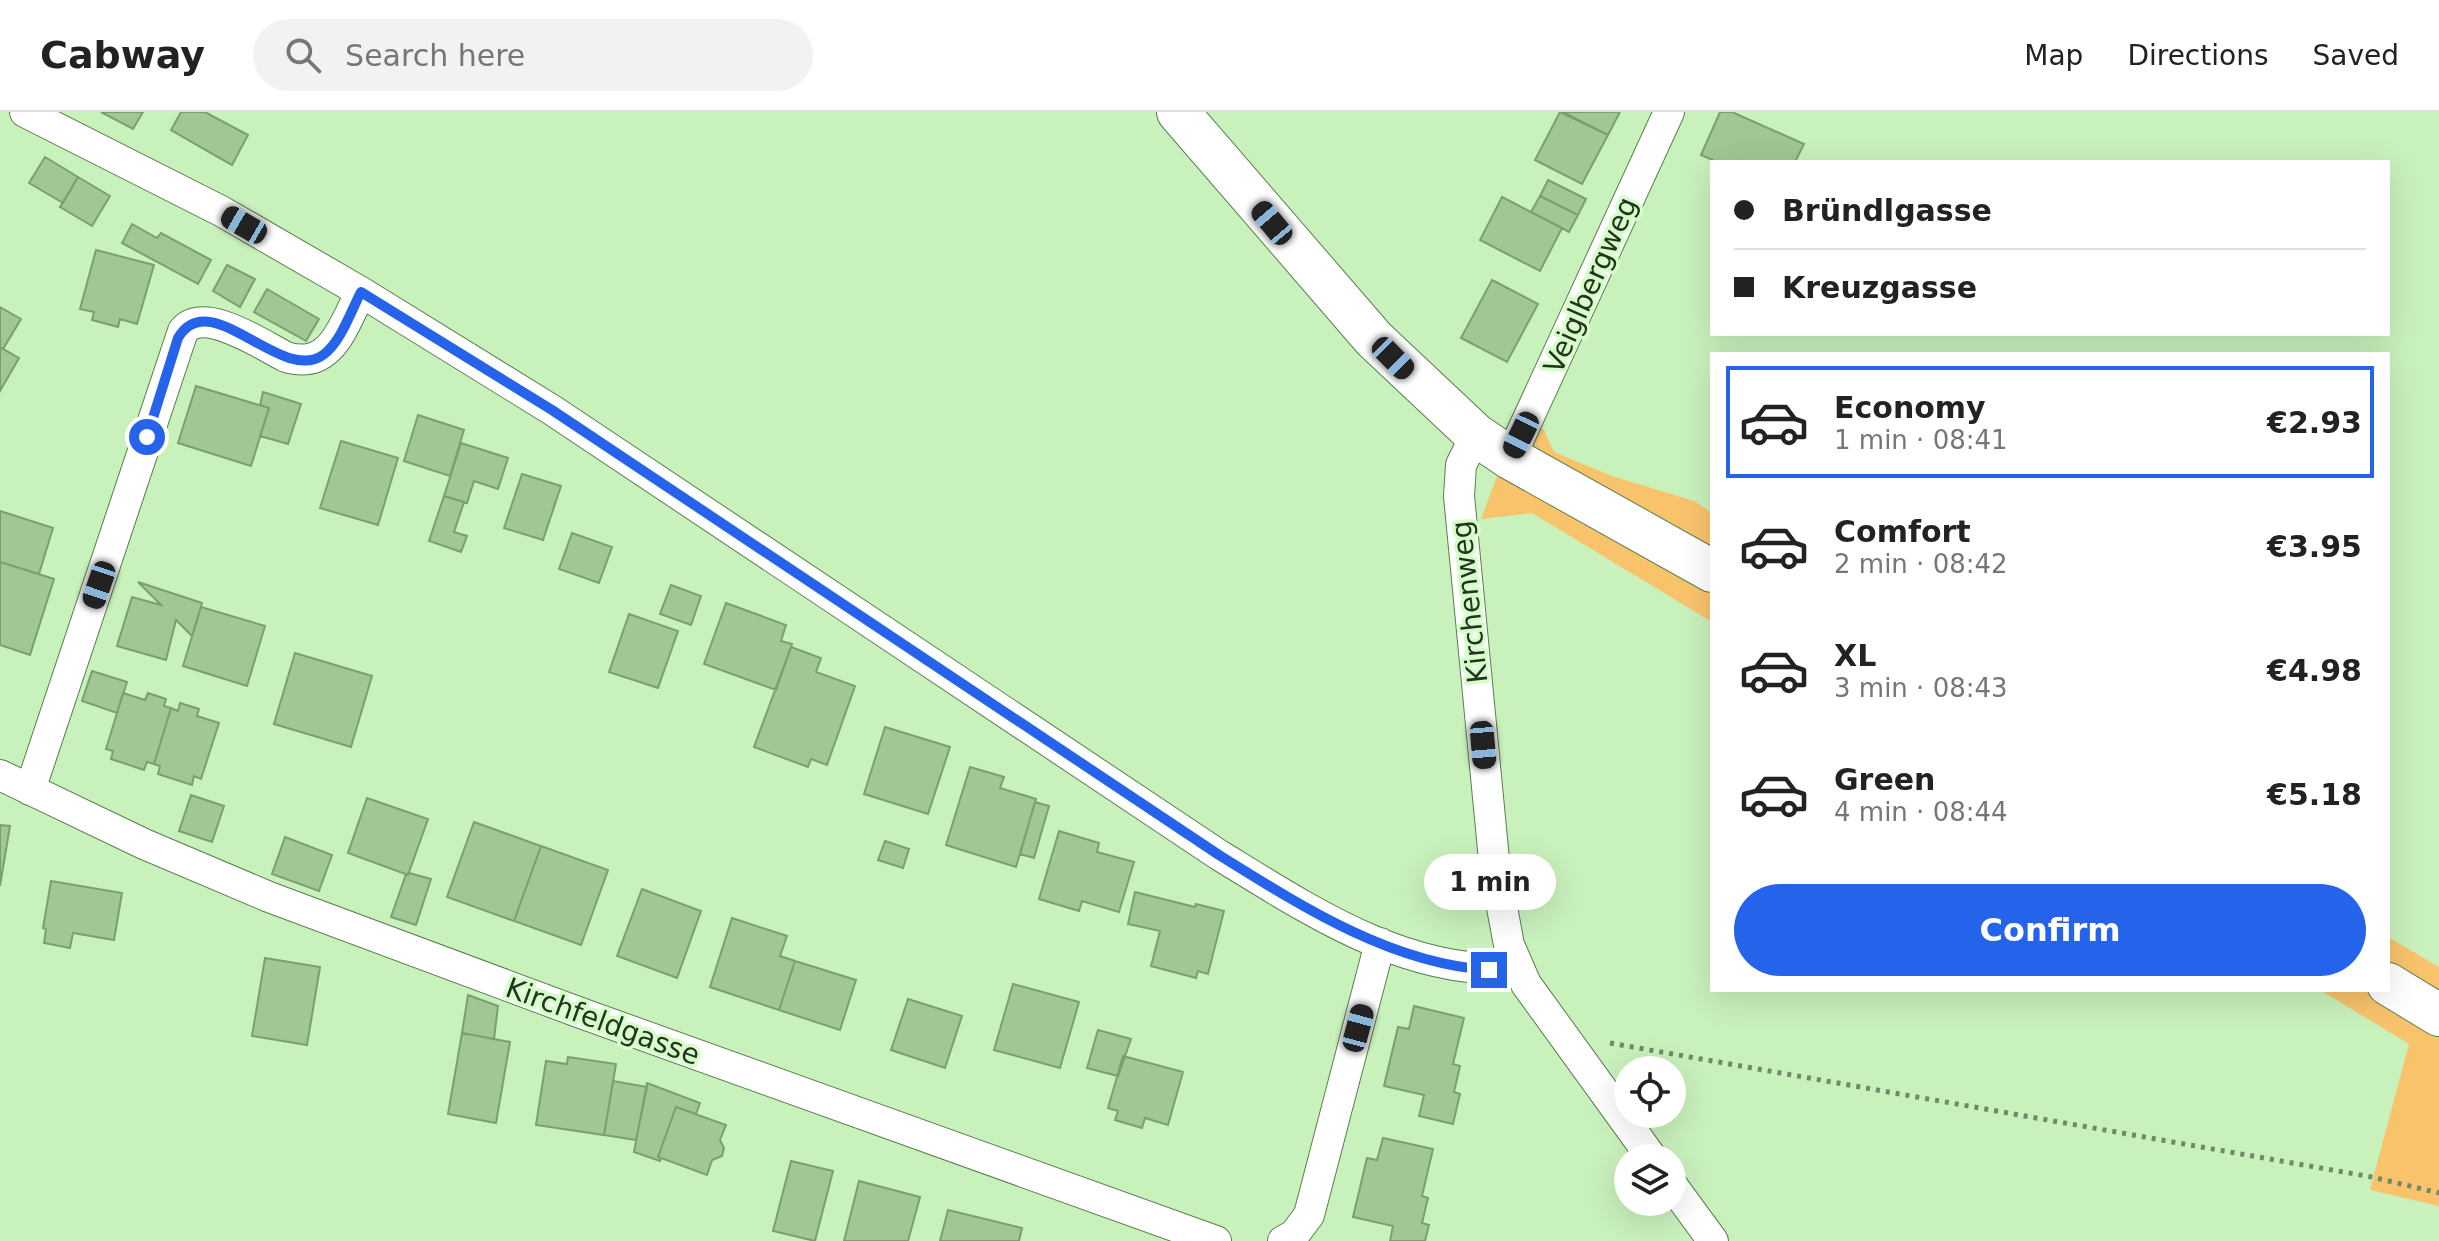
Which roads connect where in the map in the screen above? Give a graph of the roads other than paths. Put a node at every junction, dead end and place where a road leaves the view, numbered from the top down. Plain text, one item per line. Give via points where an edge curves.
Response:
1 (25, 112) edge
2 (1178, 112) edge
3 (1669, 112) edge
4 (361, 292) junction
5 (1476, 435) junction
6 (1510, 458) junction
7 (1710, 570) edge
8 (0, 775) edge
9 (30, 790) junction
10 (1380, 943) junction
11 (1518, 968) junction
12 (2390, 985) edge
13 (2439, 1015) edge
14 (1642, 1144) edge
15 (1686, 1204) edge
16 (1216, 1241) edge
17 (1283, 1241) edge
18 (1713, 1241) edge

1 - 4 street via 221,211
2 - 5 main road via 1374,339
3 - 6 street, Veiglbergweg
4 - 9 street via 331,347 315,359 286,357 215,323 193,323 183,331
4 - 10 street via 565,418 1219,855 1285,896
5 - 6 main road
5 - 11 street, Kirchenweg via 1461,465 1459,496 1495,870
6 - 7 main road
8 - 9 street, Kirchfeldgasse
9 - 16 street, Kirchfeldgasse via 269,897
10 - 11 street via 1469,969
10 - 17 street via 1309,1215
11 - 14 street, Kirchenweg
12 - 13 main road
15 - 18 street

